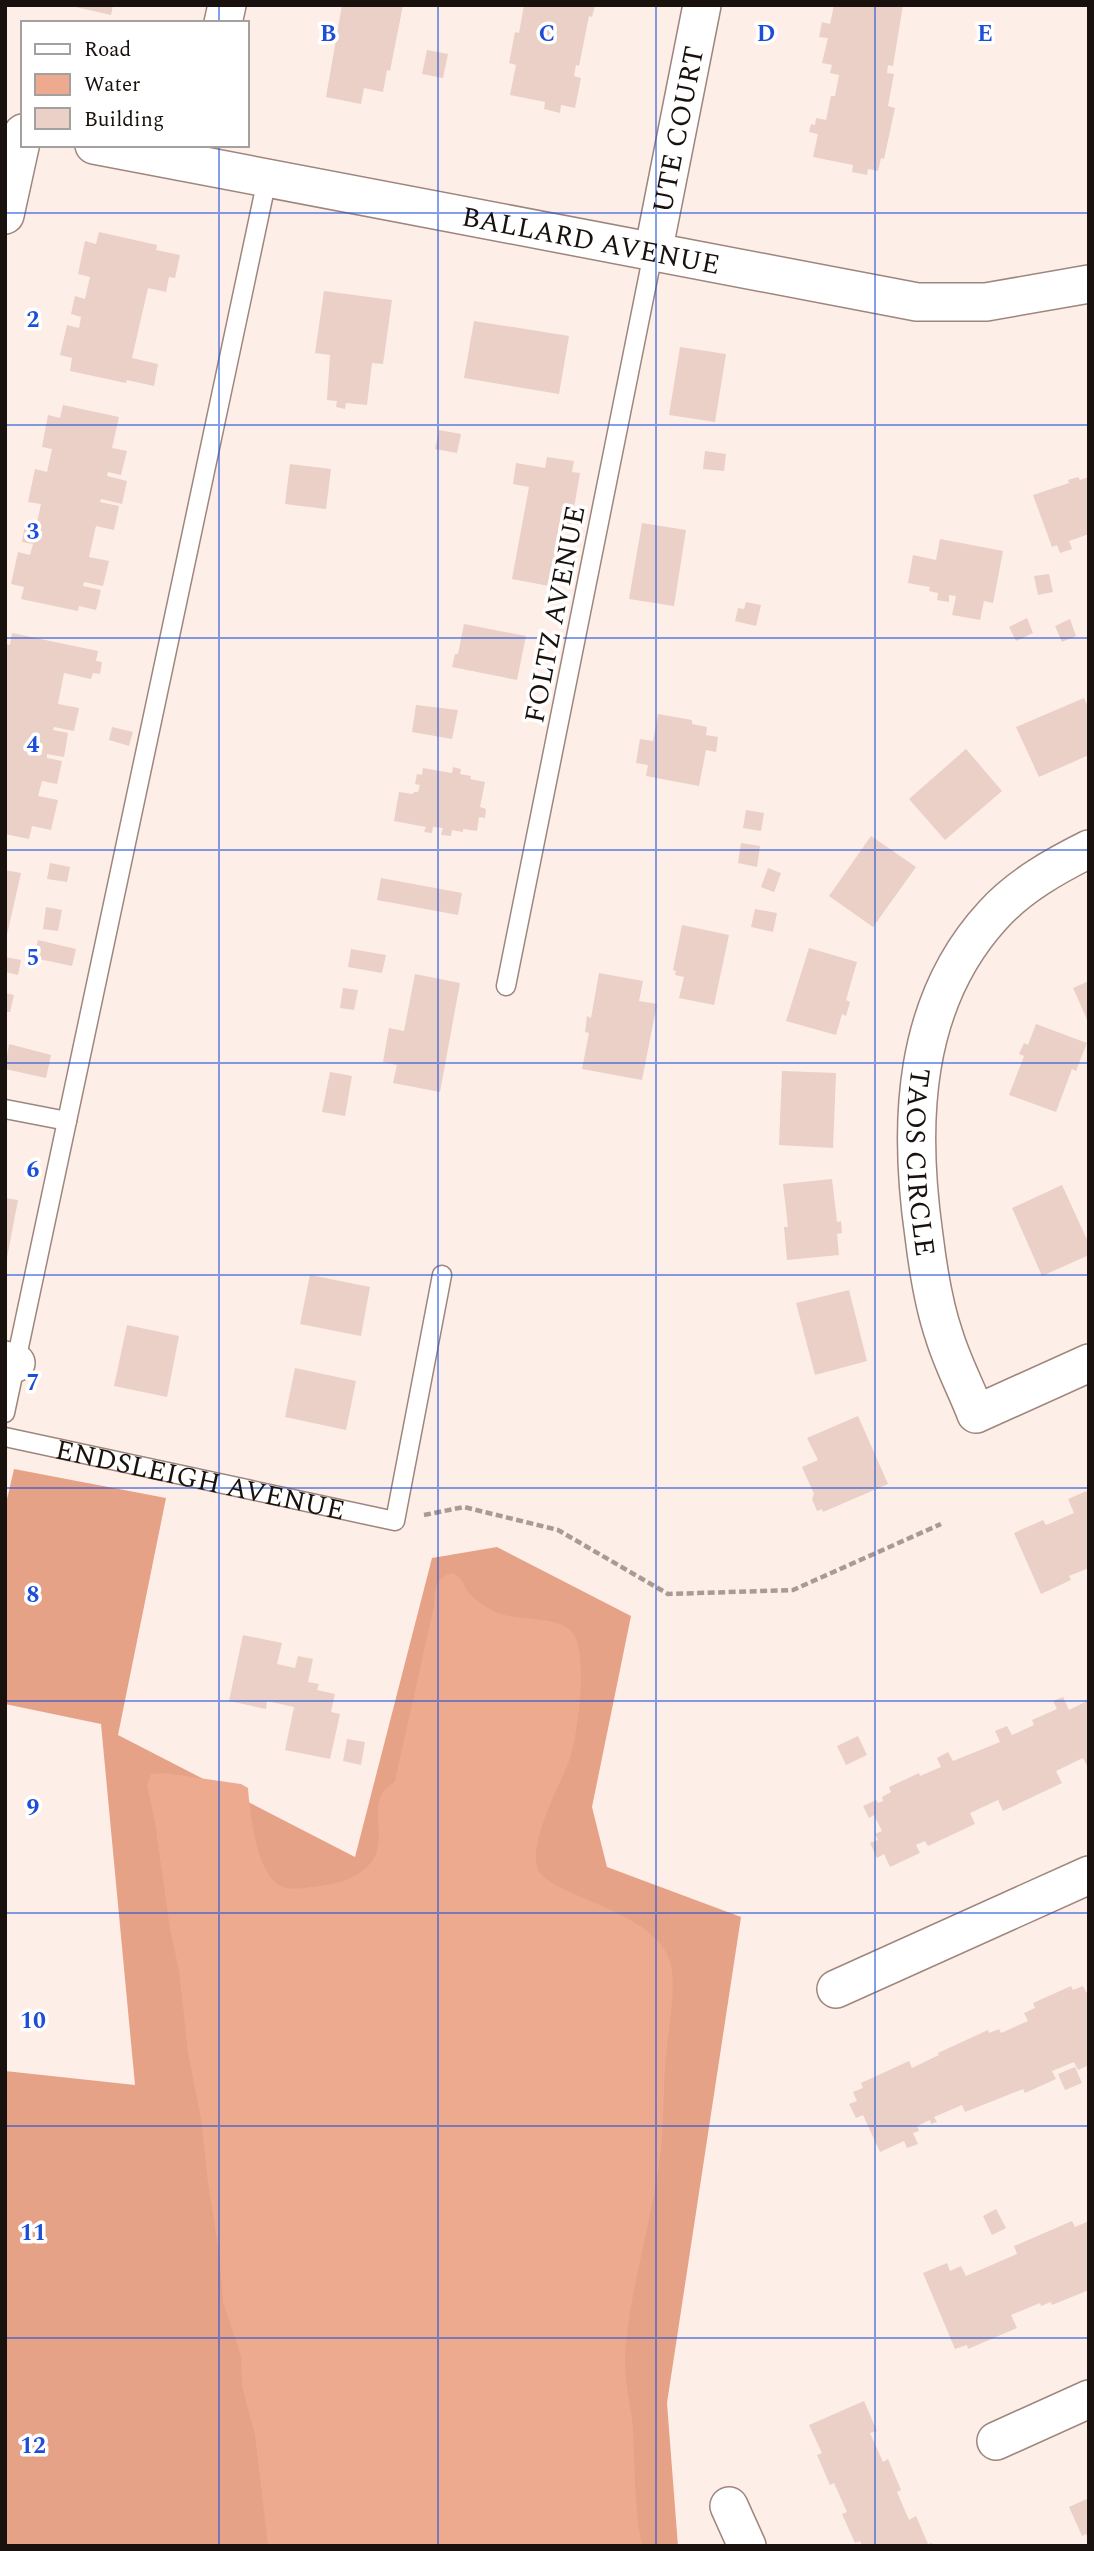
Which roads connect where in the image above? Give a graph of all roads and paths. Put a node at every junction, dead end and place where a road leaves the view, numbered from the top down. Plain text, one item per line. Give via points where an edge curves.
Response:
1 (702, 5) edge
2 (21, 141) edge
3 (114, 147) edge
4 (195, 155) edge
5 (267, 179) junction
6 (5, 215) edge
7 (653, 253) junction
8 (1089, 284) edge
9 (1089, 849) edge
10 (506, 986) dead end
11 (5, 1109) edge
12 (67, 1121) junction
13 (442, 1275) dead end
14 (11, 1361) edge
15 (1089, 1363) edge
16 (5, 1413) edge
17 (5, 1437) edge
18 (395, 1521) junction
19 (941, 1524) dead end
20 (1089, 1875) edge
21 (836, 1989) dead end
22 (1089, 2399) edge
23 (996, 2441) dead end
24 (729, 2506) dead end
25 (747, 2546) edge

1 - 7 street, UTE COURT
2 - 6 street
3 - 4 street, BALLARD AVENUE
4 - 5 street, BALLARD AVENUE
5 - 7 street, BALLARD AVENUE
5 - 12 lane
7 - 8 street, BALLARD AVENUE via 917,302 986,302
7 - 10 lane, FOLTZ AVENUE
9 - 15 street, TAOS CIRCLE via 1025,886 994,913 948,977 922,1059 915,1154 928,1269 944,1335 976,1414
11 - 12 lane
12 - 14 lane
13 - 18 lane
14 - 16 lane
17 - 18 lane, ENDSLEIGH AVENUE
18 - 19 path via 464,1507 558,1530 668,1594 793,1590
20 - 21 street
22 - 23 street
24 - 25 street

